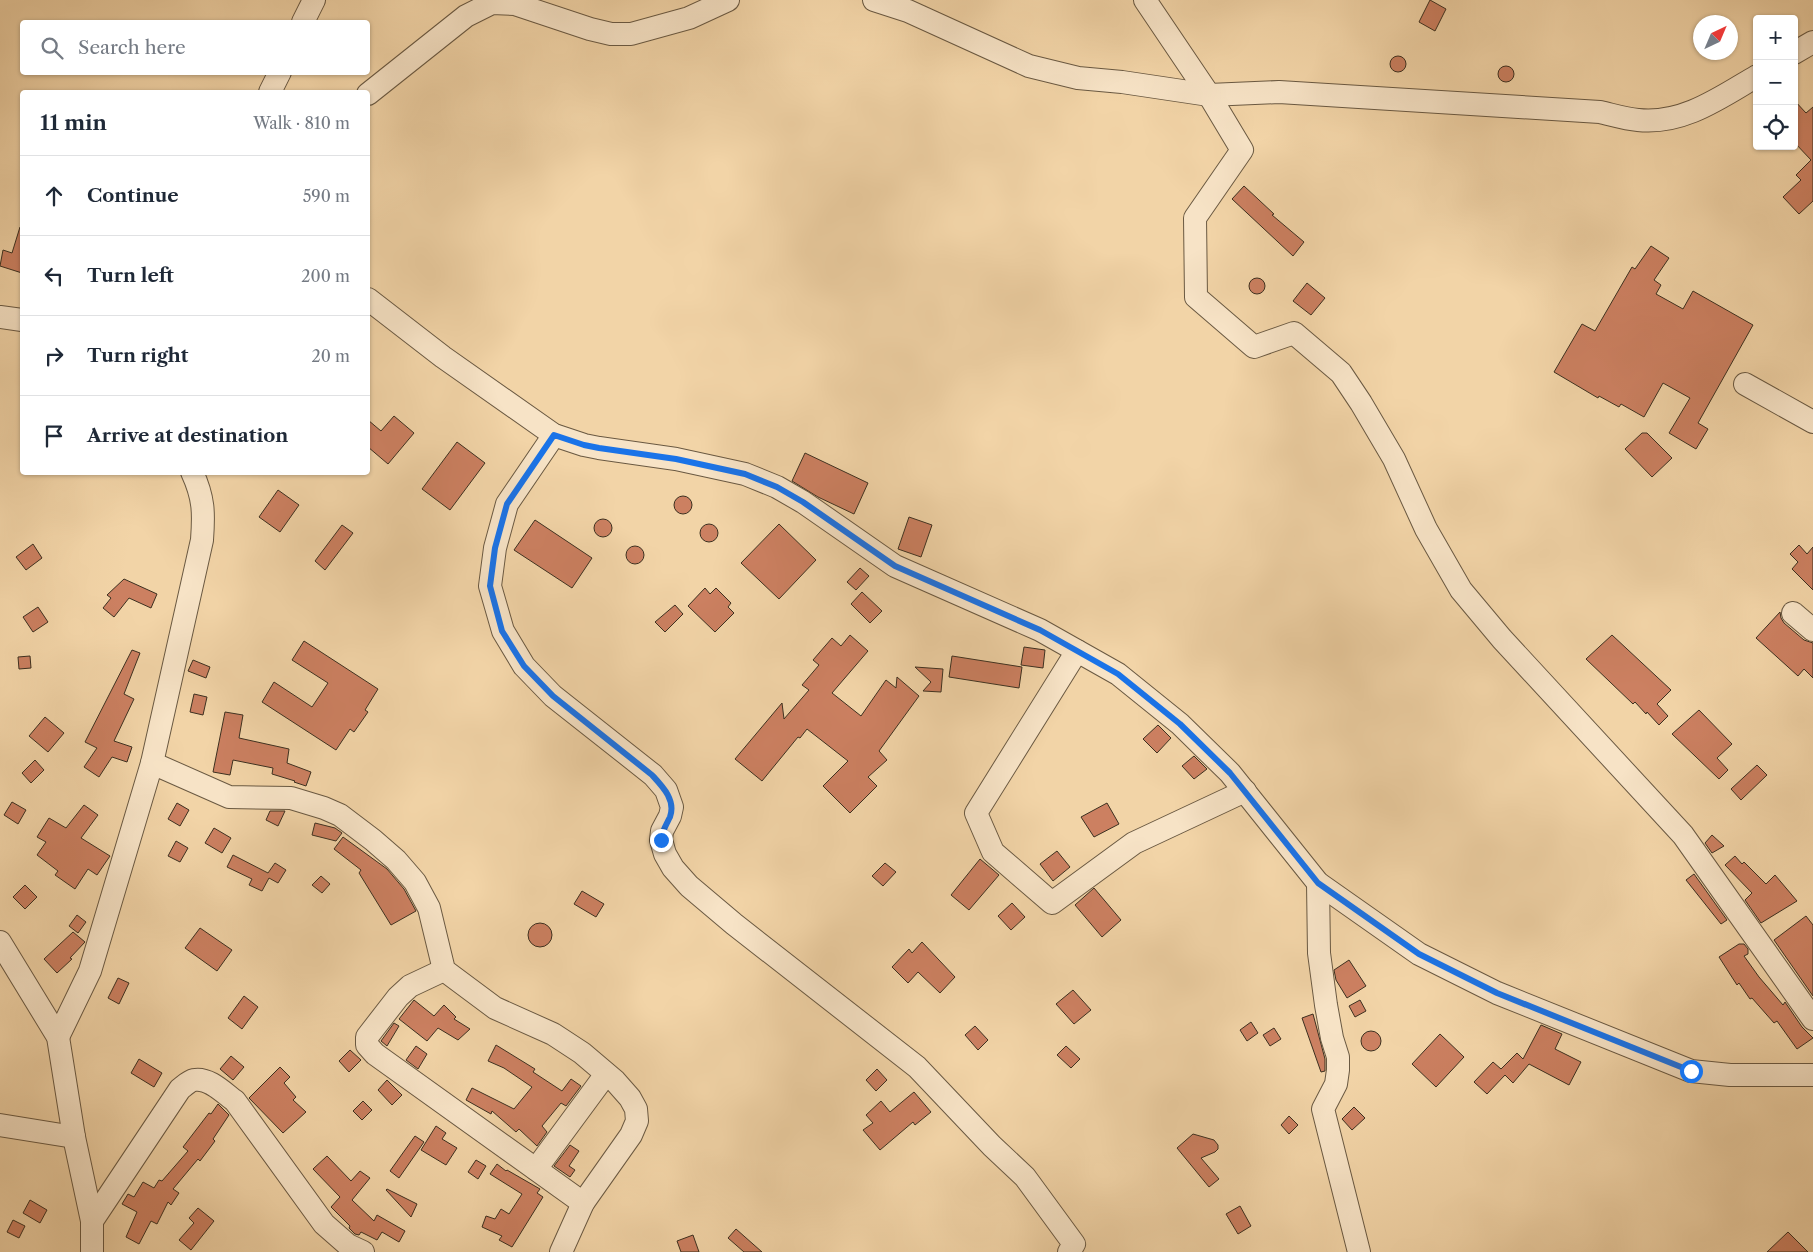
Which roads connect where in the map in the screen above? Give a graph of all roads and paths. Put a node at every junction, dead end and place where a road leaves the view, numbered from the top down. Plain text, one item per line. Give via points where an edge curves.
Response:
1 (314, 0) edge
2 (728, 0) edge
3 (874, 0) edge
4 (1145, 0) edge
5 (304, 20) edge
6 (1813, 42) edge
7 (1798, 51) edge
8 (278, 75) edge
9 (1753, 78) edge
10 (271, 90) edge
11 (370, 92) edge
12 (1209, 95) junction
13 (370, 301) edge
14 (0, 317) edge
15 (20, 320) edge
16 (1745, 384) dead end
17 (1813, 422) edge
18 (554, 435) junction
19 (193, 475) edge
20 (1793, 613) dead end
21 (1813, 630) edge
22 (1077, 651) junction
23 (152, 763) junction
24 (1245, 791) junction
25 (1318, 883) junction
26 (0, 942) edge
27 (444, 970) junction
28 (1813, 1019) edge
29 (58, 1037) junction
30 (606, 1074) junction
31 (1813, 1074) edge
32 (0, 1124) edge
33 (74, 1138) junction
34 (536, 1169) junction
35 (583, 1203) junction
36 (92, 1221) junction
37 (1074, 1249) edge
38 (92, 1252) edge
39 (363, 1252) edge
40 (561, 1252) edge
41 (1359, 1252) edge

1 - 5 street
2 - 11 street via 689,18 631,34 611,34 515,4 492,3 466,16
3 - 12 street via 908,11 1029,66 1078,78
4 - 12 street
6 - 7 street
8 - 10 street
9 - 12 street via 1695,112 1670,119 1640,120 1600,112 1279,92
12 - 28 street via 1242,150 1195,218 1196,297 1254,346 1294,333 1341,373 1394,459 1426,529 1461,590 1502,639 1684,835
13 - 18 street via 443,357
14 - 15 street
16 - 17 street
18 - 22 street via 584,445 676,459 745,474 777,487 895,566 1040,630
18 - 37 street via 507,504 490,586 502,631 524,666 553,696 652,775 666,790 672,808 661,840 673,868 689,886 917,1067 1025,1177
19 - 23 street via 204,510 202,540
20 - 21 street
22 - 24 street via 1118,674 1180,724
22 - 24 street via 976,813 993,852 1052,903 1134,843
23 - 27 street via 229,797 291,798 340,815 396,860 415,882 429,908
23 - 29 street via 90,971
24 - 25 street
25 - 31 street via 1419,954 1497,993 1691,1071 1730,1075
25 - 41 street via 1319,953 1338,1057 1336,1084 1323,1109
26 - 29 street
27 - 30 street via 495,1008 553,1034
27 - 34 street via 410,986 398,997 367,1037 367,1044 376,1054
29 - 33 street
30 - 34 street
30 - 35 street via 630,1098 636,1109 637,1121 631,1135
32 - 33 street
33 - 36 street
34 - 35 street
35 - 40 street
36 - 38 street
36 - 39 street via 180,1089 194,1080 205,1081 235,1101 324,1224 348,1245

